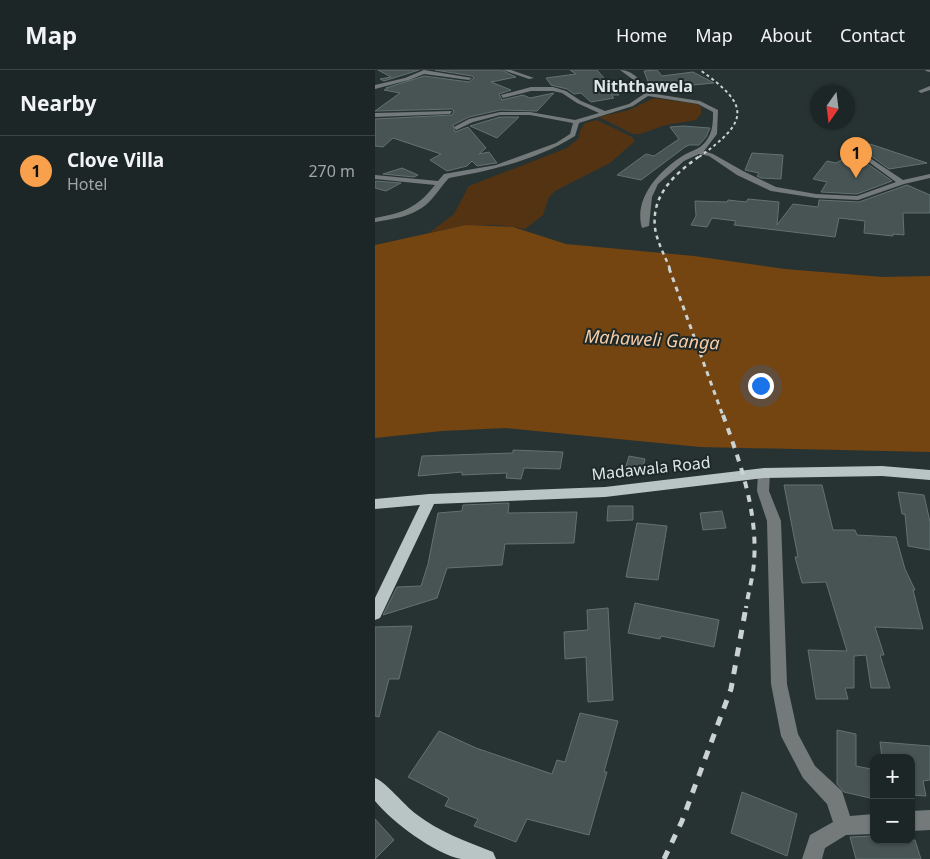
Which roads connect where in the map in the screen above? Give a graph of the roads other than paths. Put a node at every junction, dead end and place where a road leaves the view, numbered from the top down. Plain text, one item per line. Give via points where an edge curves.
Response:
1 (505, 70) edge
2 (623, 70) edge
3 (426, 71) edge
4 (469, 78) dead end
5 (531, 78) dead end
6 (375, 87) edge
7 (930, 88) edge
8 (921, 90) dead end
9 (647, 94) junction
10 (503, 96) dead end
11 (450, 112) dead end
12 (605, 113) junction
13 (375, 115) edge
14 (576, 122) junction
15 (456, 128) dead end
16 (699, 152) junction
17 (861, 157) dead end
18 (930, 176) edge
19 (375, 177) edge
20 (440, 182) junction
21 (903, 182) junction
22 (375, 220) edge
23 (645, 226) dead end
24 (764, 473) junction
25 (930, 474) edge
26 (429, 499) junction
27 (375, 504) edge
28 (375, 612) edge
29 (375, 787) edge
30 (930, 820) edge
31 (915, 822) edge
32 (870, 824) edge
33 (844, 826) junction
34 (486, 859) edge
35 (812, 859) edge

1 - 5 street
2 - 9 street via 641,83
3 - 4 street
3 - 6 street
7 - 8 street
9 - 12 street via 633,106
9 - 16 street via 700,103 716,111 712,142
10 - 12 street via 553,88
11 - 13 street
12 - 14 street
14 - 15 street via 541,114 507,112 473,119
14 - 20 street via 573,135 558,144 498,167 454,174
16 - 21 street via 785,192 858,198
16 - 23 street via 692,153 659,176 651,186 645,206
17 - 21 street
18 - 21 street
19 - 20 street
20 - 22 street via 417,208
24 - 25 main road, Madawala Road via 882,471
24 - 26 main road, Madawala Road via 605,492
24 - 33 street via 763,491 774,521 779,684 790,736 809,772 835,798
26 - 27 main road, Madawala Road
26 - 28 main road
29 - 34 main road via 398,813 425,833
30 - 31 street
32 - 33 street
33 - 35 street via 817,842

